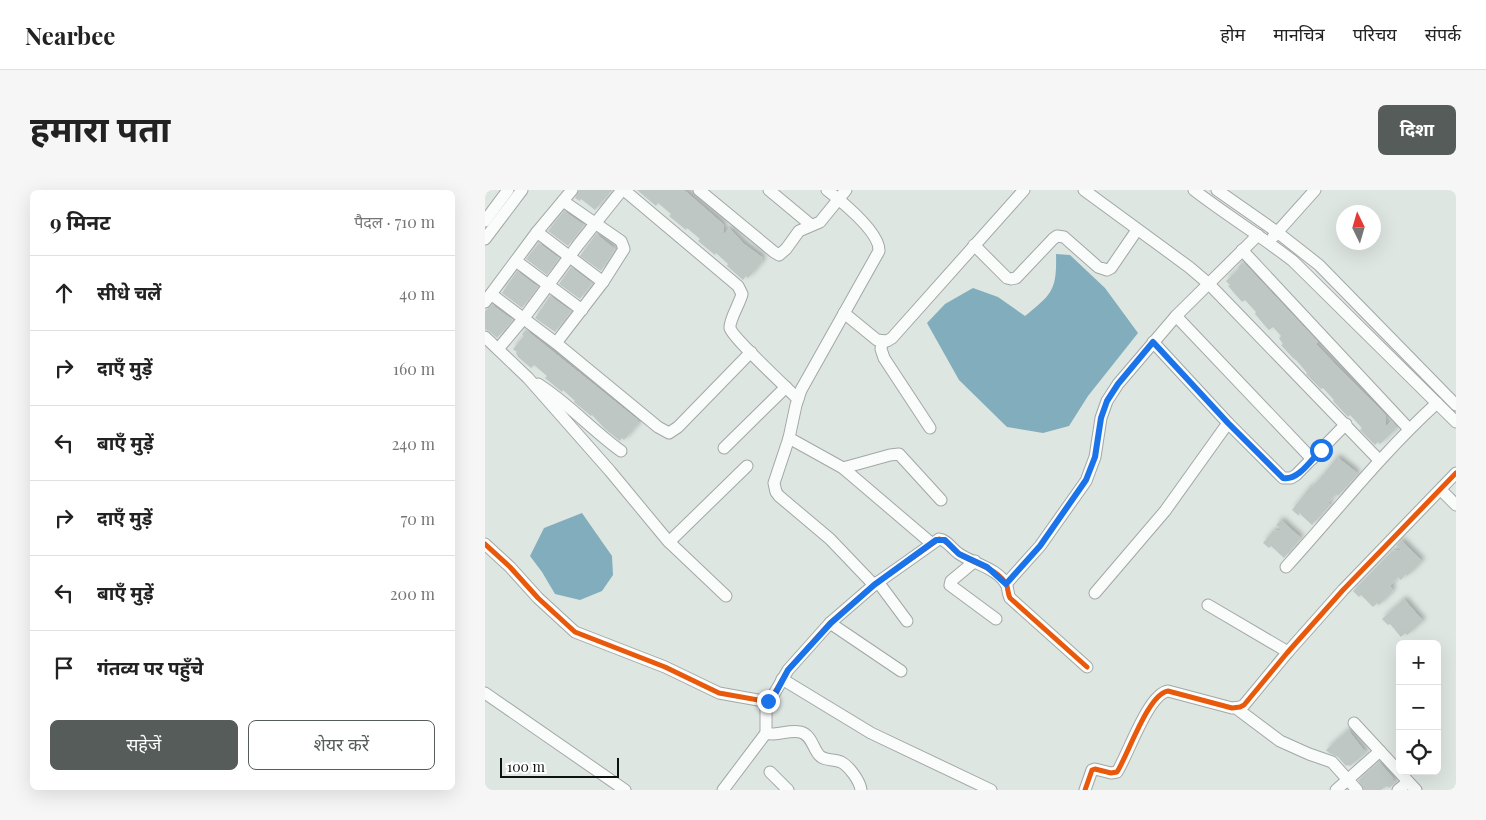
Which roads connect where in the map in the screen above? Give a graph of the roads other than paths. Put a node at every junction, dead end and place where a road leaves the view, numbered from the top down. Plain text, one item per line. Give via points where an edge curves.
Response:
1 (522, 190) edge
2 (572, 190) edge
3 (623, 190) edge
4 (699, 190) edge
5 (769, 190) edge
6 (827, 190) edge
7 (1023, 190) edge
8 (1084, 190) edge
9 (1194, 190) edge
10 (1217, 190) edge
11 (1315, 190) edge
12 (842, 194) edge
13 (508, 197) edge
14 (563, 201) junction
15 (485, 221) edge
16 (596, 223) junction
17 (811, 225) junction
18 (1137, 230) junction
19 (537, 232) junction
20 (1277, 232) junction
21 (1258, 234) junction
22 (485, 239) edge
23 (1269, 242) junction
24 (974, 245) junction
25 (1242, 250) junction
26 (571, 256) junction
27 (516, 261) junction
28 (603, 282) junction
29 (1209, 284) junction
30 (548, 286) junction
31 (488, 298) edge
32 (582, 310) junction
33 (844, 313) junction
34 (1176, 316) junction
35 (524, 318) junction
36 (485, 338) edge
37 (882, 342) junction
38 (1153, 342) junction
39 (556, 343) junction
40 (498, 349) junction
41 (751, 352) junction
42 (528, 378) junction
43 (786, 386) junction
44 (798, 399) junction
45 (1437, 403) junction
46 (1456, 405) edge
47 (1456, 422) edge
48 (1228, 423) junction
49 (1345, 424) junction
50 (930, 428) dead end
51 (1409, 429) junction
52 (789, 438) junction
53 (725, 448) dead end
54 (621, 451) dead end
55 (1312, 458) junction
56 (1379, 460) junction
57 (747, 466) dead end
58 (843, 468) junction
59 (1456, 473) edge
60 (1441, 490) junction
61 (941, 500) dead end
62 (1456, 505) edge
63 (669, 542) junction
64 (931, 543) junction
65 (485, 545) edge
66 (975, 561) junction
67 (1286, 567) dead end
68 (876, 584) junction
69 (1006, 584) junction
70 (1095, 593) dead end
71 (726, 596) dead end
72 (1208, 605) dead end
73 (996, 619) dead end
74 (907, 622) dead end
75 (831, 623) junction
76 (1288, 652) junction
77 (1087, 667) dead end
78 (901, 671) dead end
79 (782, 679) junction
80 (485, 694) edge
81 (766, 701) junction
82 (1236, 708) junction
83 (1354, 723) dead end
84 (765, 733) junction
85 (1380, 751) junction
86 (770, 772) dead end
87 (1348, 780) junction
88 (1412, 786) edge
89 (625, 790) edge
90 (723, 790) edge
91 (788, 790) edge
92 (861, 790) edge
93 (991, 790) edge
94 (1085, 790) edge
95 (1336, 790) edge
96 (1357, 790) edge
97 (1398, 790) edge

1 - 13 street
2 - 14 street
3 - 16 street
3 - 41 street via 740,288 742,294 730,326
4 - 17 street via 777,254 783,253 799,231
5 - 17 street
6 - 12 street
7 - 24 street
8 - 18 street
9 - 21 street
10 - 20 street
11 - 20 street
12 - 17 street via 820,222
12 - 33 street via 875,236 879,246 878,254
13 - 15 street
13 - 22 street
14 - 16 street
14 - 19 street
16 - 26 street
16 - 28 street via 624,245 623,252
18 - 24 street via 1107,270 1098,268 1060,236 1053,239 1016,278 1011,279
18 - 29 street
19 - 26 street
19 - 27 street
20 - 23 street
20 - 46 street via 1323,269
21 - 23 street
21 - 25 street
23 - 45 street via 1301,268
24 - 37 street via 893,338
25 - 29 street
25 - 51 street
26 - 28 street
26 - 30 street
27 - 30 street
27 - 31 street
28 - 32 street
29 - 34 street
29 - 49 street
30 - 32 street
30 - 35 street
31 - 35 street
32 - 39 street
33 - 37 street
33 - 44 street
34 - 38 street
34 - 55 street
35 - 39 street
35 - 40 street
36 - 40 street
37 - 50 street via 884,358
38 - 48 street
38 - 69 street via 1107,401 1095,457 1086,480 1040,546
39 - 41 street via 658,428 669,433 678,428
40 - 42 street
41 - 43 street
42 - 54 street via 559,398
42 - 63 street
43 - 44 street
43 - 53 street
44 - 52 street
45 - 47 street
45 - 51 street
48 - 55 street via 1283,478 1296,475
48 - 70 street via 1165,511
49 - 55 street
49 - 56 street
51 - 56 street
52 - 58 street
52 - 68 street via 776,476 776,492
56 - 67 street
57 - 63 street
58 - 61 street via 899,454
58 - 64 street
59 - 60 street
60 - 62 street
60 - 76 street via 1343,590
63 - 71 street
64 - 66 street via 942,539 959,554
64 - 68 street
65 - 81 street via 571,630 665,667 719,693
66 - 69 street
66 - 73 street via 951,581 951,585
68 - 74 street
68 - 75 street
69 - 77 street via 1010,598
72 - 76 street
75 - 78 street
75 - 79 street
76 - 82 street via 1245,705
79 - 81 street via 771,699
79 - 93 street via 869,732
80 - 89 street
81 - 84 street
82 - 87 street via 1280,741 1332,762
82 - 94 street via 1163,692 1143,720 1117,772 1092,770
83 - 85 street
84 - 90 street
84 - 92 street via 775,736 784,732 801,732 821,757 843,762
85 - 87 street
85 - 88 street
86 - 91 street
87 - 95 street
87 - 96 street
88 - 97 street

